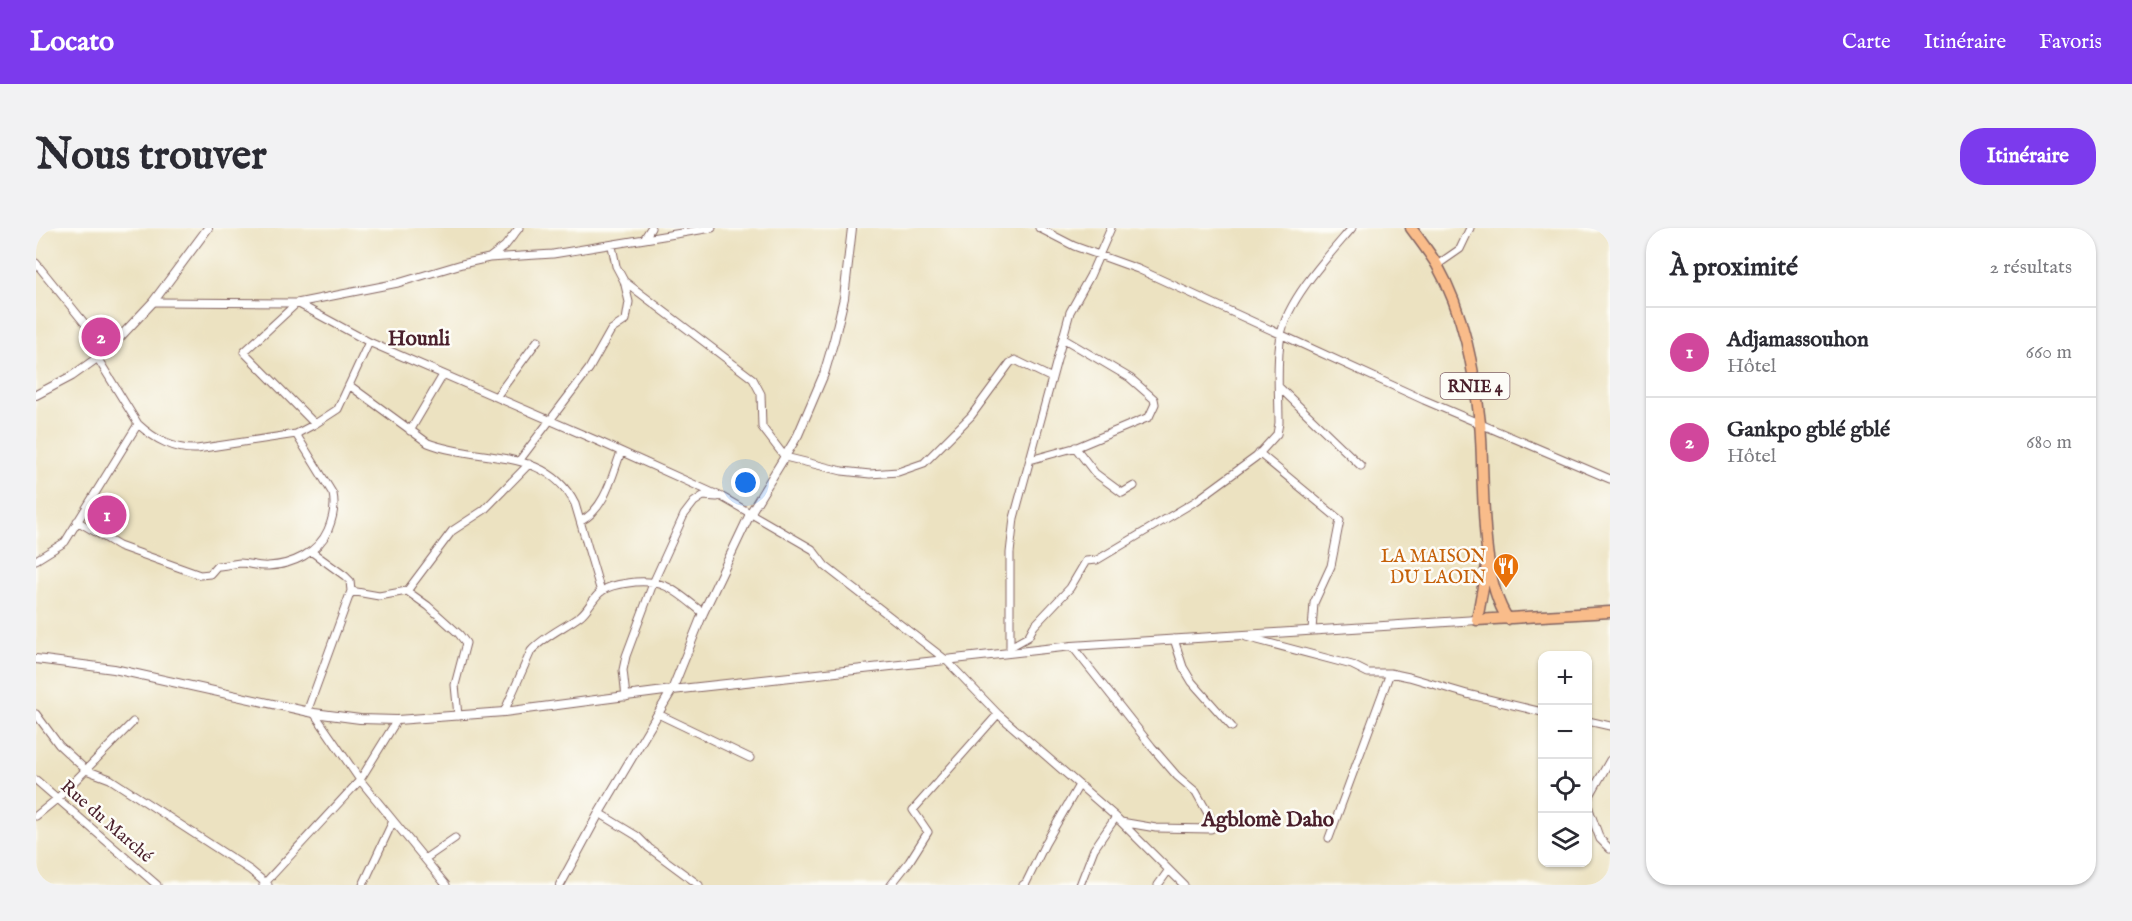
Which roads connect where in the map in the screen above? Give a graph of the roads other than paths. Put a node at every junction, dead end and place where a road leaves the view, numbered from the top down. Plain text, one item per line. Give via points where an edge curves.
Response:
1 (208, 228) edge
2 (519, 228) edge
3 (651, 228) edge
4 (712, 228) edge
5 (852, 228) edge
6 (1039, 228) edge
7 (1111, 228) edge
8 (1352, 228) edge
9 (1411, 228) edge
10 (1470, 228) edge
11 (644, 239) junction
12 (612, 246) junction
13 (1099, 253) junction
14 (489, 258) junction
15 (36, 263) edge
16 (1437, 265) junction
17 (624, 281) junction
18 (153, 303) junction
19 (297, 303) junction
20 (1281, 334) junction
21 (1064, 339) junction
22 (538, 340) dead end
23 (369, 342) junction
24 (107, 351) junction
25 (98, 359) junction
26 (444, 375) junction
27 (1052, 378) junction
28 (349, 385) junction
29 (1279, 387) junction
30 (36, 395) edge
31 (495, 397) junction
32 (550, 420) junction
33 (138, 424) junction
34 (315, 424) junction
35 (1480, 424) junction
36 (410, 431) junction
37 (296, 434) junction
38 (1075, 447) junction
39 (621, 452) junction
40 (1259, 453) junction
41 (785, 457) junction
42 (1030, 460) junction
43 (519, 461) junction
44 (529, 464) junction
45 (1361, 466) dead end
46 (1610, 479) edge
47 (1134, 486) dead end
48 (722, 497) junction
49 (751, 512) junction
50 (581, 520) junction
51 (76, 521) junction
52 (312, 552) junction
53 (1488, 559) junction
54 (36, 560) edge
55 (654, 581) junction
56 (351, 591) junction
57 (407, 591) junction
58 (601, 592) junction
59 (1610, 612) edge
60 (703, 613) junction
61 (1508, 619) junction
62 (1477, 620) junction
63 (1312, 630) junction
64 (1238, 634) junction
65 (1174, 639) junction
66 (1072, 646) junction
67 (1010, 650) junction
68 (36, 659) edge
69 (946, 660) junction
70 (1390, 673) junction
71 (672, 690) junction
72 (626, 697) junction
73 (1538, 711) edge
74 (310, 712) junction
75 (504, 712) junction
76 (36, 714) edge
77 (658, 714) junction
78 (998, 714) junction
79 (458, 716) junction
80 (397, 720) junction
81 (133, 722) dead end
82 (1592, 722) edge
83 (1610, 726) edge
84 (1232, 727) dead end
85 (750, 758) dead end
86 (1610, 760) edge
87 (86, 770) junction
88 (36, 780) edge
89 (360, 780) junction
90 (1079, 785) junction
91 (58, 798) junction
92 (599, 813) junction
93 (36, 816) edge
94 (1118, 819) junction
95 (393, 821) junction
96 (455, 838) dead end
97 (1329, 838) dead end
98 (1610, 849) edge
99 (426, 858) junction
100 (1168, 871) junction
101 (265, 884) edge
102 (157, 885) edge
103 (363, 885) edge
104 (446, 885) edge
105 (560, 885) edge
106 (699, 885) edge
107 (891, 885) edge
108 (1023, 885) edge
109 (1080, 885) edge
110 (1158, 885) edge
111 (1184, 885) edge

1 - 18 street
2 - 14 street
3 - 11 street
4 - 11 street
5 - 41 street via 844,298 824,375
6 - 13 street via 1074,246
7 - 13 street
8 - 20 street via 1295,300
9 - 16 main road, RNIE 4
10 - 16 street via 1460,249
11 - 12 street
12 - 14 street
12 - 17 street
13 - 20 street
13 - 21 street via 1070,312
14 - 19 street via 398,283
15 - 24 street
16 - 35 main road, RNIE 4 via 1461,321
17 - 32 street via 629,302 626,320 611,330 589,369
17 - 41 street via 753,379 761,394 762,427
18 - 19 street
18 - 24 street
19 - 23 street
19 - 34 street via 244,352
20 - 29 street
20 - 35 street
21 - 27 street
21 - 38 street via 1130,378 1155,404 1149,417
22 - 31 street
23 - 26 street
23 - 28 street
24 - 25 street
25 - 30 street
25 - 33 street
26 - 31 street
26 - 36 street
27 - 41 street via 1015,360 1010,363 971,416 924,464 898,472 842,471
27 - 42 street
28 - 34 street via 338,409
28 - 36 street
29 - 40 street via 1277,434
29 - 45 street
31 - 32 street
32 - 39 street
32 - 43 street
33 - 37 street via 154,438 191,449
33 - 51 street
34 - 37 street
35 - 46 street
35 - 53 main road, RNIE 4
36 - 43 street via 441,448
37 - 52 street via 335,501 332,522
38 - 42 street
38 - 47 street via 1095,472 1122,493
39 - 48 street
39 - 50 street via 599,505 592,515
40 - 63 street via 1340,520 1331,566 1314,603
40 - 67 street via 1196,501 1097,560 1086,561 1070,588 1028,637
41 - 49 street
42 - 67 street via 1014,518 1010,553
43 - 44 street
44 - 50 street via 563,485
44 - 57 street via 484,510 452,531
48 - 49 street
48 - 55 street via 703,496 694,502
49 - 60 street
49 - 69 street via 812,549 825,566
50 - 58 street
51 - 52 street via 119,546 200,575 210,574 217,566 276,565
51 - 54 street via 65,542
52 - 56 street via 345,576
53 - 61 main road, RNIE 4 via 1495,591
53 - 62 main road, RNIE 4
55 - 58 street via 621,584
55 - 60 street
55 - 72 street via 626,656
56 - 57 street via 379,596
56 - 74 street
57 - 79 street via 466,643 455,685
58 - 75 street via 580,616 531,651
59 - 61 main road
60 - 71 street
61 - 62 main road
62 - 63 street
63 - 64 street
64 - 65 street
64 - 70 street via 1352,664 1368,673
65 - 66 street
65 - 84 street via 1192,682
66 - 67 street
66 - 94 street via 1152,747 1196,792 1215,826 1156,828
67 - 69 street
68 - 74 street via 114,669
69 - 71 street
69 - 78 street
70 - 73 street
70 - 97 street
71 - 72 street
71 - 77 street
72 - 75 street
74 - 80 street
74 - 89 street
75 - 79 street
76 - 87 street via 58,745
77 - 85 street
77 - 92 street
78 - 90 street
78 - 107 street via 913,810 928,831
79 - 80 street
80 - 89 street
81 - 87 street
82 - 83 street
86 - 98 street via 1588,799 1600,839
87 - 91 street
87 - 101 street via 110,779
88 - 91 street, Rue du Marché
89 - 95 street
89 - 101 street
90 - 94 street
90 - 108 street
91 - 93 street
91 - 102 street, Rue du Marché
92 - 105 street
92 - 106 street via 637,836
94 - 100 street
94 - 109 street via 1094,849
95 - 99 street
95 - 103 street
96 - 99 street
99 - 104 street
100 - 110 street
100 - 111 street

